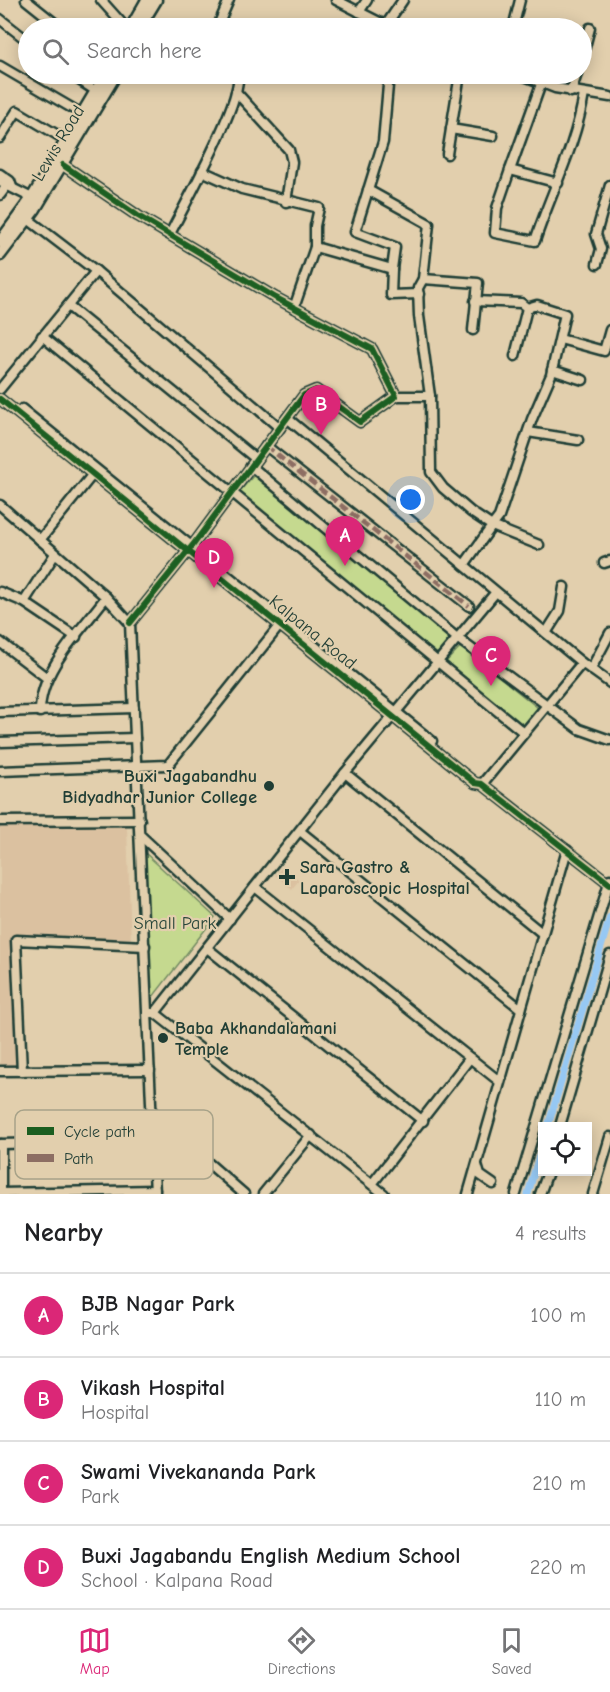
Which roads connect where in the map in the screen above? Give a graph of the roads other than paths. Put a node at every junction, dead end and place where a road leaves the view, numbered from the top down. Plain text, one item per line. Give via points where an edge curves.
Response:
1 (26, 0) edge
2 (101, 0) edge
3 (147, 0) edge
4 (156, 0) edge
5 (229, 0) edge
6 (336, 0) edge
7 (367, 0) edge
8 (403, 0) edge
9 (520, 0) edge
10 (359, 12) junction
11 (144, 13) junction
12 (48, 18) edge
13 (117, 18) edge
14 (140, 18) edge
15 (143, 18) edge
16 (221, 18) edge
17 (371, 18) edge
18 (393, 18) edge
19 (516, 18) edge
20 (0, 19) edge
21 (18, 33) edge
22 (0, 66) edge
23 (18, 77) edge
24 (31, 84) edge
25 (85, 84) edge
26 (101, 84) edge
27 (103, 84) edge
28 (237, 84) edge
29 (388, 84) edge
30 (458, 84) edge
31 (536, 84) edge
32 (550, 84) edge
33 (574, 84) edge
34 (96, 91) junction
35 (236, 92) junction
36 (571, 92) junction
37 (584, 94) junction
38 (610, 97) edge
39 (82, 114) junction
40 (451, 129) junction
41 (493, 136) dead end
42 (0, 138) edge
43 (66, 140) junction
44 (447, 154) dead end
45 (63, 165) junction
46 (510, 170) junction
47 (202, 171) junction
48 (0, 174) edge
49 (558, 183) junction
50 (6, 185) edge
51 (610, 185) edge
52 (368, 190) junction
53 (0, 195) edge
54 (32, 198) junction
55 (286, 202) junction
56 (28, 219) junction
57 (170, 234) junction
58 (0, 242) edge
59 (315, 248) junction
60 (0, 255) edge
61 (597, 264) dead end
62 (392, 269) junction
63 (96, 271) junction
64 (423, 279) junction
65 (418, 294) junction
66 (475, 301) junction
67 (68, 306) junction
68 (294, 308) junction
69 (527, 308) junction
70 (472, 330) dead end
71 (610, 330) edge
72 (42, 336) junction
73 (561, 339) junction
74 (607, 352) edge
75 (515, 356) dead end
76 (552, 370) junction
77 (583, 380) dead end
78 (0, 390) edge
79 (396, 396) junction
80 (430, 396) junction
81 (0, 399) edge
82 (287, 418) junction
83 (280, 428) junction
84 (528, 432) junction
85 (578, 440) dead end
86 (266, 446) junction
87 (253, 463) junction
88 (93, 474) junction
89 (232, 492) junction
90 (0, 505) edge
91 (492, 526) junction
92 (40, 540) junction
93 (539, 545) dead end
94 (191, 548) junction
95 (56, 554) junction
96 (464, 565) junction
97 (564, 587) dead end
98 (0, 592) edge
99 (496, 592) junction
100 (106, 597) junction
101 (24, 602) junction
102 (470, 606) dead end
103 (130, 623) junction
104 (280, 625) junction
105 (546, 633) junction
106 (610, 633) edge
107 (76, 637) junction
108 (457, 638) junction
109 (0, 642) edge
110 (437, 662) junction
111 (582, 663) junction
112 (591, 669) junction
113 (47, 678) junction
114 (610, 683) edge
115 (545, 705) junction
116 (134, 708) junction
117 (0, 712) edge
118 (40, 712) junction
119 (395, 714) junction
120 (523, 732) junction
121 (135, 738) junction
122 (610, 740) edge
123 (0, 742) edge
124 (136, 768) junction
125 (0, 771) edge
126 (345, 773) junction
127 (482, 784) junction
128 (140, 820) junction
129 (0, 821) edge
130 (300, 831) junction
131 (141, 836) junction
132 (567, 850) junction
133 (610, 882) edge
134 (255, 886) junction
135 (230, 919) junction
136 (543, 934) junction
137 (145, 946) junction
138 (207, 948) junction
139 (610, 955) edge
140 (521, 1009) junction
141 (151, 1013) junction
142 (470, 1058) junction
143 (0, 1071) edge
144 (22, 1071) junction
145 (150, 1071) junction
146 (499, 1081) junction
147 (152, 1110) edge
148 (423, 1121) junction
149 (561, 1122) edge
150 (311, 1135) junction
151 (610, 1137) edge
152 (1, 1144) edge
153 (477, 1162) junction
154 (213, 1167) edge
155 (547, 1176) edge
156 (372, 1184) junction
157 (493, 1184) dead end
158 (155, 1192) edge
159 (596, 1192) edge
160 (1, 1193) edge
161 (53, 1193) edge
162 (244, 1194) edge
163 (263, 1194) edge
164 (384, 1194) edge
165 (468, 1194) edge
166 (516, 1194) edge
167 (540, 1194) edge

1 - 12 street
2 - 13 street
3 - 11 main road
4 - 11 main road
5 - 16 street
6 - 10 street
7 - 10 street
8 - 18 street
9 - 19 street
10 - 17 street
11 - 14 main road
11 - 15 main road
20 - 21 street
22 - 23 street
24 - 39 street
25 - 34 street
26 - 34 main road, Lewis Road
27 - 45 main road, Lewis Road
28 - 35 street
29 - 52 street via 383,141
30 - 40 street
31 - 46 street
32 - 36 street
33 - 36 street
34 - 39 main road, Lewis Road
35 - 47 street
35 - 55 street via 289,150 292,162
36 - 37 street
37 - 38 street
37 - 49 street via 580,119
39 - 43 main road, Lewis Road
40 - 41 street
40 - 44 street
42 - 43 street via 17,111
43 - 54 main road, Lewis Road
45 - 56 main road, Lewis Road
45 - 57 street
46 - 49 street
46 - 49 street via 497,208 495,233 535,241
47 - 55 street via 242,189
47 - 57 street
48 - 50 street via 10,181
50 - 53 street
50 - 54 street
51 - 61 street via 596,234 601,249
52 - 62 street via 355,232 395,247
52 - 64 street via 429,224
54 - 58 main road, Lewis Road
55 - 59 street via 319,208
56 - 60 main road, Lewis Road
56 - 63 street
57 - 68 street
59 - 62 street
59 - 68 street
62 - 65 street via 391,295
63 - 67 street
63 - 83 street
64 - 65 street
64 - 66 street via 473,280 478,286
65 - 80 street
66 - 69 street via 521,303
66 - 70 street
67 - 72 street
67 - 87 street
68 - 79 street via 372,349
69 - 73 street via 537,305 565,314
69 - 75 street
71 - 74 street
72 - 78 street
72 - 89 street
73 - 74 street
73 - 76 street
76 - 77 street
76 - 84 street
78 - 94 street, Kalpana Road
79 - 80 street
79 - 82 street via 360,422 316,390 304,395
80 - 91 street via 431,472 443,488
81 - 88 street, Kalpana Road
82 - 83 street
82 - 96 street
83 - 86 street
84 - 85 street
84 - 91 street via 499,517
86 - 87 street
86 - 102 street
87 - 89 street
87 - 108 street
88 - 92 street
88 - 94 street, Kalpana Road
89 - 94 street
89 - 110 street
90 - 92 street
91 - 93 street
91 - 96 street
92 - 95 street
94 - 103 street
94 - 104 street, Kalpana Road
94 - 119 street, Kalpana Road
95 - 100 street
95 - 101 street
96 - 99 street
97 - 105 street via 560,611
98 - 101 street
99 - 105 street
99 - 108 street
100 - 103 street
100 - 107 street
101 - 107 street
103 - 116 street
104 - 119 street, Kalpana Road
104 - 124 street via 168,765
105 - 111 street
106 - 112 street
107 - 113 street
108 - 110 street
108 - 115 street
109 - 113 street
110 - 119 street
110 - 120 street
111 - 112 street
111 - 115 street
112 - 114 street
113 - 118 street via 40,696
115 - 120 street
115 - 122 street via 579,729
116 - 118 street
116 - 121 street
117 - 118 street
119 - 126 street
119 - 127 street, Kalpana Road
120 - 127 street
121 - 123 street
121 - 124 street
124 - 125 street
124 - 128 street
126 - 130 street
126 - 136 street
127 - 132 street, Kalpana Road
128 - 129 street
128 - 131 street
130 - 134 street
130 - 140 street
131 - 135 street
131 - 137 street
132 - 133 street, Kalpana Road
132 - 136 street
133 - 166 street
134 - 135 street
134 - 142 street
135 - 138 street
136 - 140 street
137 - 141 street
137 - 144 street via 16,940
138 - 141 street
138 - 148 street
139 - 149 street
140 - 146 street
141 - 145 street
141 - 150 street
142 - 146 street
142 - 148 street
143 - 144 street
144 - 145 street
145 - 147 street
146 - 153 street
148 - 156 street
150 - 156 street
150 - 163 street
151 - 159 street
152 - 160 street
153 - 157 street via 477,1172
153 - 165 street
154 - 162 street
155 - 167 street
156 - 164 street
158 - 161 street
160 - 161 street

